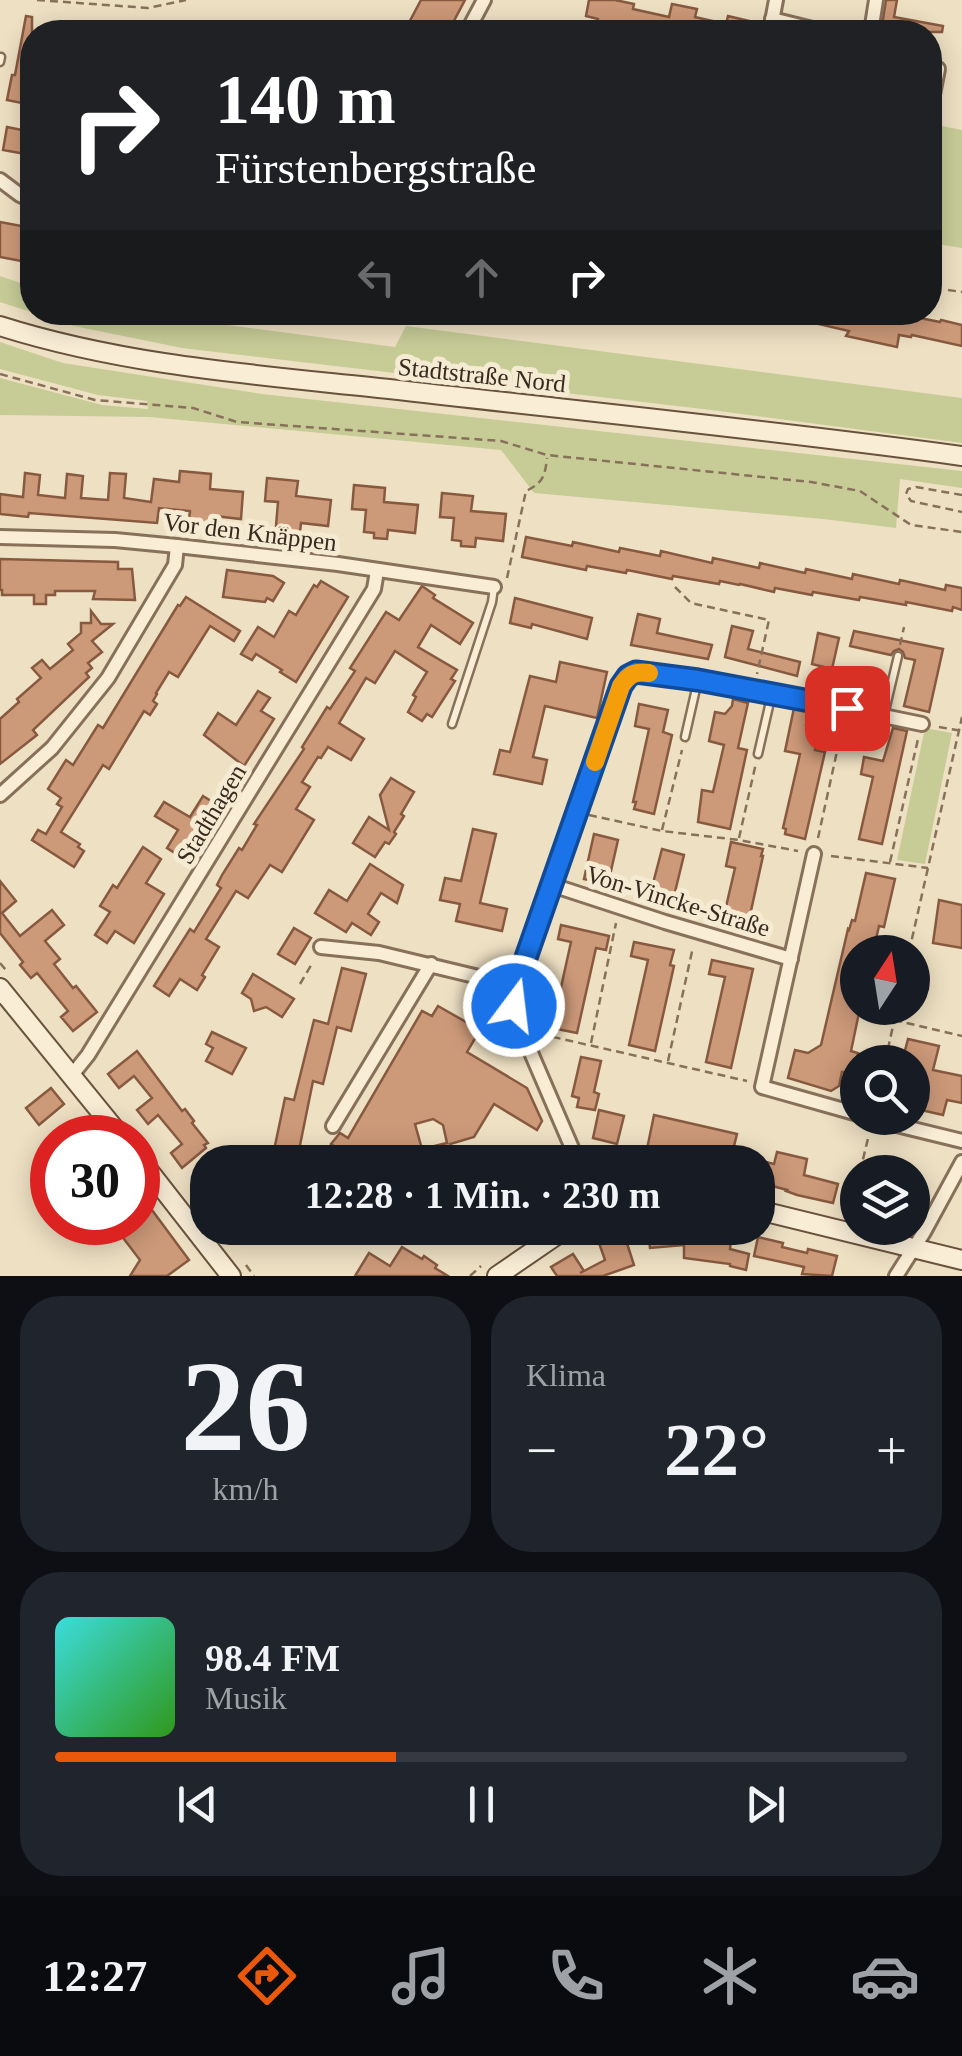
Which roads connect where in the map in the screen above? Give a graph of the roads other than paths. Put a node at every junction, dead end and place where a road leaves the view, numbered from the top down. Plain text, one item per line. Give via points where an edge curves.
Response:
1 (0, 326) edge
2 (962, 456) edge
3 (0, 537) edge
4 (176, 546) junction
5 (377, 570) junction
6 (494, 587) joint
7 (898, 656) road end
8 (698, 680) junction
9 (772, 693) junction
10 (884, 716) junction
11 (452, 724) dead end
12 (922, 724) road end
13 (685, 737) road end
14 (758, 754) road end
15 (0, 795) edge
16 (814, 854) road end
17 (552, 885) junction
18 (321, 947) road end
19 (791, 960) junction
20 (431, 964) junction
21 (516, 986) junction
22 (0, 988) edge
23 (72, 1074) junction
24 (840, 1109) edge
25 (104, 1115) edge
26 (333, 1126) dead end
27 (930, 1133) edge
28 (962, 1141) edge
29 (571, 1145) edge
30 (962, 1162) edge
31 (160, 1185) edge
32 (775, 1214) edge
33 (542, 1245) edge
34 (914, 1248) junction
35 (962, 1260) edge
36 (898, 1273) edge
37 (231, 1276) edge
38 (497, 1276) edge

1 - 2 main road, Stadtstraße Nord via 182,366
3 - 4 street, Vor den Knäppen
4 - 5 street, Vor den Knäppen
4 - 15 street via 176,564 108,678 52,748
5 - 6 street, Vor den Knäppen
5 - 23 street, Stadthagen via 374,589
6 - 11 lane
7 - 10 lane
8 - 9 street
8 - 13 lane
8 - 17 street via 628,676
9 - 10 street
9 - 14 lane
10 - 12 street
16 - 19 street
17 - 19 street, Von-Vincke-Straße
17 - 21 street
18 - 20 street
19 - 24 street via 762,1087
20 - 21 street
20 - 26 street
21 - 29 street via 523,1034
22 - 23 main road
23 - 25 main road
27 - 28 street
30 - 34 street
31 - 37 main road
32 - 34 main road
33 - 38 main road
34 - 35 main road
34 - 36 street

